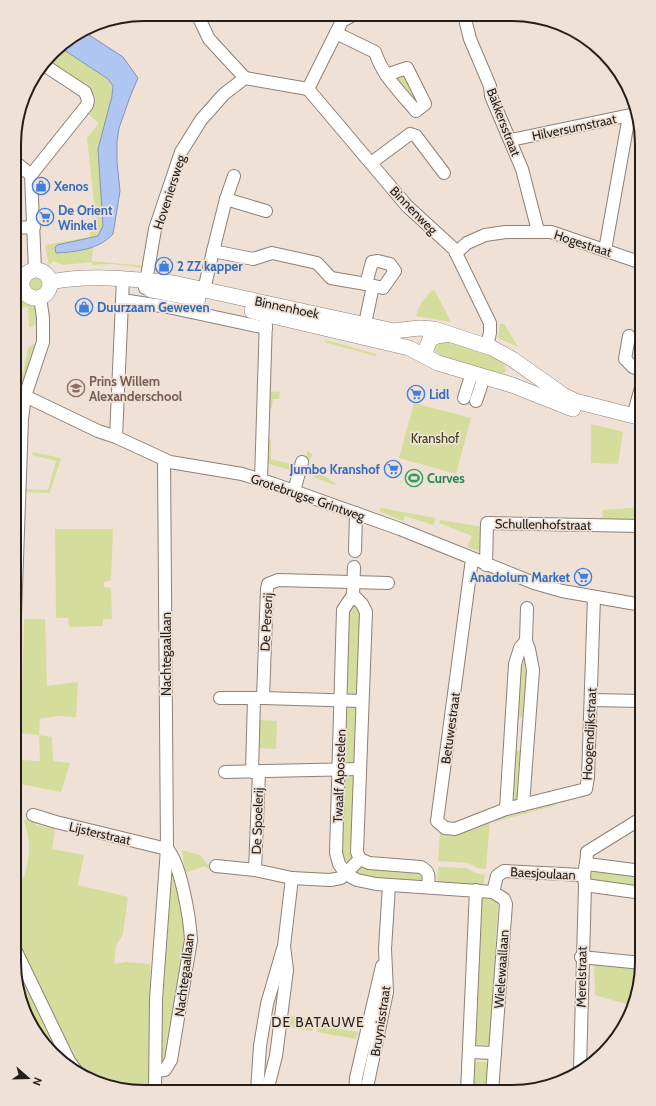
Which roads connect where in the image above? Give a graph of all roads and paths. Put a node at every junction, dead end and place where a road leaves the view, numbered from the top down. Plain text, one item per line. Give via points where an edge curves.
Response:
1 (200, 21) edge
2 (342, 21) edge
3 (466, 21) edge
4 (336, 33) junction
5 (47, 67) edge
6 (386, 75) dead end
7 (245, 78) junction
8 (308, 89) junction
9 (632, 115) edge
10 (632, 118) edge
11 (511, 140) junction
12 (371, 163) junction
13 (21, 167) edge
14 (444, 173) dead end
15 (31, 175) junction
16 (234, 176) dead end
17 (226, 199) junction
18 (266, 211) dead end
19 (34, 227) junction
20 (21, 228) edge
21 (538, 231) junction
22 (605, 250) junction
23 (213, 251) junction
24 (456, 254) junction
25 (635, 261) edge
26 (35, 270) junction
27 (146, 280) junction
28 (21, 286) edge
29 (46, 289) junction
30 (122, 289) junction
31 (204, 290) junction
32 (21, 291) edge
33 (363, 330) junction
34 (450, 334) junction
35 (629, 336) dead end
36 (487, 343) junction
37 (424, 355) junction
38 (512, 359) junction
39 (635, 368) edge
40 (478, 375) junction
41 (502, 382) junction
42 (25, 396) junction
43 (470, 400) dead end
44 (21, 409) edge
45 (635, 419) edge
46 (635, 419) edge
47 (116, 437) junction
48 (164, 460) junction
49 (302, 462) dead end
50 (261, 480) junction
51 (294, 491) junction
52 (356, 513) junction
53 (635, 526) edge
54 (355, 551) dead end
55 (472, 559) junction
56 (486, 565) junction
57 (354, 567) dead end
58 (354, 582) junction
59 (388, 583) dead end
60 (353, 595) junction
61 (594, 597) junction
62 (635, 605) edge
63 (527, 608) dead end
64 (526, 641) junction
65 (220, 698) dead end
66 (259, 698) junction
67 (341, 700) junction
68 (361, 700) junction
69 (591, 700) junction
70 (635, 701) edge
71 (339, 769) junction
72 (359, 769) junction
73 (225, 772) dead end
74 (255, 772) junction
75 (523, 805) junction
76 (506, 809) junction
77 (33, 815) dead end
78 (635, 822) edge
79 (167, 849) junction
80 (360, 859) junction
81 (216, 866) dead end
82 (255, 870) junction
83 (635, 871) edge
84 (346, 874) junction
85 (585, 875) junction
86 (292, 878) junction
87 (389, 885) junction
88 (428, 886) junction
89 (476, 890) junction
90 (635, 891) edge
91 (493, 892) junction
92 (284, 946) junction
93 (385, 949) junction
94 (581, 957) junction
95 (21, 962) edge
96 (635, 962) edge
97 (469, 1052) junction
98 (495, 1053) junction
99 (70, 1060) edge
100 (583, 1062) edge
101 (156, 1071) junction
102 (155, 1085) edge
103 (257, 1085) edge
104 (269, 1085) edge
105 (356, 1085) edge
106 (367, 1085) edge
107 (467, 1085) edge
108 (493, 1085) edge

1 - 7 street via 209,39
2 - 4 street
3 - 11 street, Bakkersstraat via 470,39 490,86 491,96
4 - 6 street via 375,52
4 - 8 street
5 - 15 street via 85,92 88,100 87,105
7 - 8 street
7 - 27 street, Hoveniersweg via 224,94 201,120 180,152 155,229
8 - 12 street, Binnenweg
9 - 11 street, Hilversumstraat
10 - 22 street
11 - 21 street, Bakkersstraat via 522,168
12 - 14 street via 410,134 416,136
12 - 24 street, Binnenweg via 407,206 454,249
13 - 15 street
15 - 19 street
16 - 17 street
17 - 18 street
17 - 23 street
19 - 20 street
19 - 26 street
21 - 22 street, Hogestraat via 551,232
21 - 24 street, Hogestraat via 485,235 467,243
22 - 25 street, Hogestraat
23 - 31 street
23 - 33 street via 253,259 272,253 317,263 331,278 370,285
24 - 36 street, Binnenweg via 490,323
26 - 28 main road via 25,277
26 - 29 main road via 46,274
27 - 30 main road, Binnenhoek
27 - 31 main road, Binnenhoek
27 - 33 main road, Binnenhoek via 283,317
29 - 30 main road
29 - 32 main road via 33,297
29 - 42 street via 43,342
30 - 47 street
30 - 50 street, Binnenhoek via 168,307 266,323
31 - 33 main road, Binnenhoek
33 - 34 main road, Binnenhoek via 394,331 424,328
33 - 37 main road, Binnenhoek
34 - 36 main road, Binnenhoek
34 - 37 main road via 430,339
35 - 39 street via 625,359
36 - 38 main road, Binnenhoek
37 - 40 main road, Binnenhoek via 438,363
38 - 41 main road via 514,373 510,379
38 - 45 main road, Binnenhoek via 569,398
40 - 41 main road, Binnenhoek
40 - 43 street
41 - 46 main road, Binnenhoek via 575,409
42 - 44 street
42 - 47 street, Grotebrugse Grintweg via 98,432
47 - 48 street, Grotebrugse Grintweg
48 - 50 street, Grotebrugse Grintweg via 242,474
48 - 79 street, Nachtegaallaan
49 - 51 street
50 - 51 street, Grotebrugse Grintweg
51 - 52 street, Grotebrugse Grintweg
52 - 54 street
52 - 55 street, Grotebrugse Grintweg
53 - 56 street, Schullenhofstraat via 487,523
55 - 56 street, Grotebrugse Grintweg
55 - 76 street, Betuwestraat via 437,821 445,828 455,830
56 - 61 street, Grotebrugse Grintweg via 534,583
57 - 58 street, Twaalf Apostelen
58 - 59 street
58 - 60 street, Twaalf Apostelen
58 - 66 street, De Perserij via 278,580 268,584
60 - 67 street, Twaalf Apostelen via 343,610
60 - 68 street, Twaalf Apostelen via 366,612
61 - 62 street, Grotebrugse Grintweg
61 - 69 street, Hoogendijkstraat
63 - 64 street
64 - 75 street via 533,670
64 - 76 street via 520,648 515,664
65 - 66 street
66 - 67 street
66 - 74 street
67 - 68 street
67 - 71 street, Twaalf Apostelen
68 - 72 street, Twaalf Apostelen
69 - 70 street
69 - 75 street, Hoogendijkstraat via 586,789
71 - 72 street, De Spoelerij
71 - 74 street, De Spoelerij
71 - 84 street, Twaalf Apostelen via 336,853 339,864
72 - 80 street, Twaalf Apostelen via 357,852
73 - 74 street, De Spoelerij
74 - 82 street, De Spoelerij
75 - 76 street, Hoogendijkstraat
77 - 79 street, Lijsterstraat
78 - 85 street, Merelstraat via 587,852
79 - 101 street, Nachtegaallaan via 156,999
79 - 101 street, Nachtegaallaan via 175,859 191,940 171,1060 165,1070
80 - 84 street, De Spoelerij
80 - 88 street via 369,863 421,867 429,874
81 - 82 street, De Spoelerij
82 - 86 street, De Spoelerij
83 - 85 street, Baesjoulaan
84 - 86 street, De Spoelerij via 330,880
84 - 87 street via 356,880
85 - 90 street, Baesjoulaan
85 - 91 street, Baesjoulaan via 504,871 497,876
85 - 94 street, Merelstraat
86 - 92 street
87 - 88 street
87 - 93 street, Bruynisstraat
88 - 89 street
89 - 91 street
89 - 97 street, Wielewaallaan
91 - 98 street, Wielewaallaan via 504,899 506,904
92 - 103 street via 267,1004 260,1046
92 - 104 street via 287,970 276,1056
93 - 105 street, Bruynisstraat
93 - 106 street, Bruynisstraat via 387,992
94 - 96 street
94 - 100 street, Merelstraat
95 - 99 street
97 - 98 street
97 - 107 street, Wielewaallaan
98 - 108 street, Wielewaallaan
101 - 102 street, Nachtegaallaan

